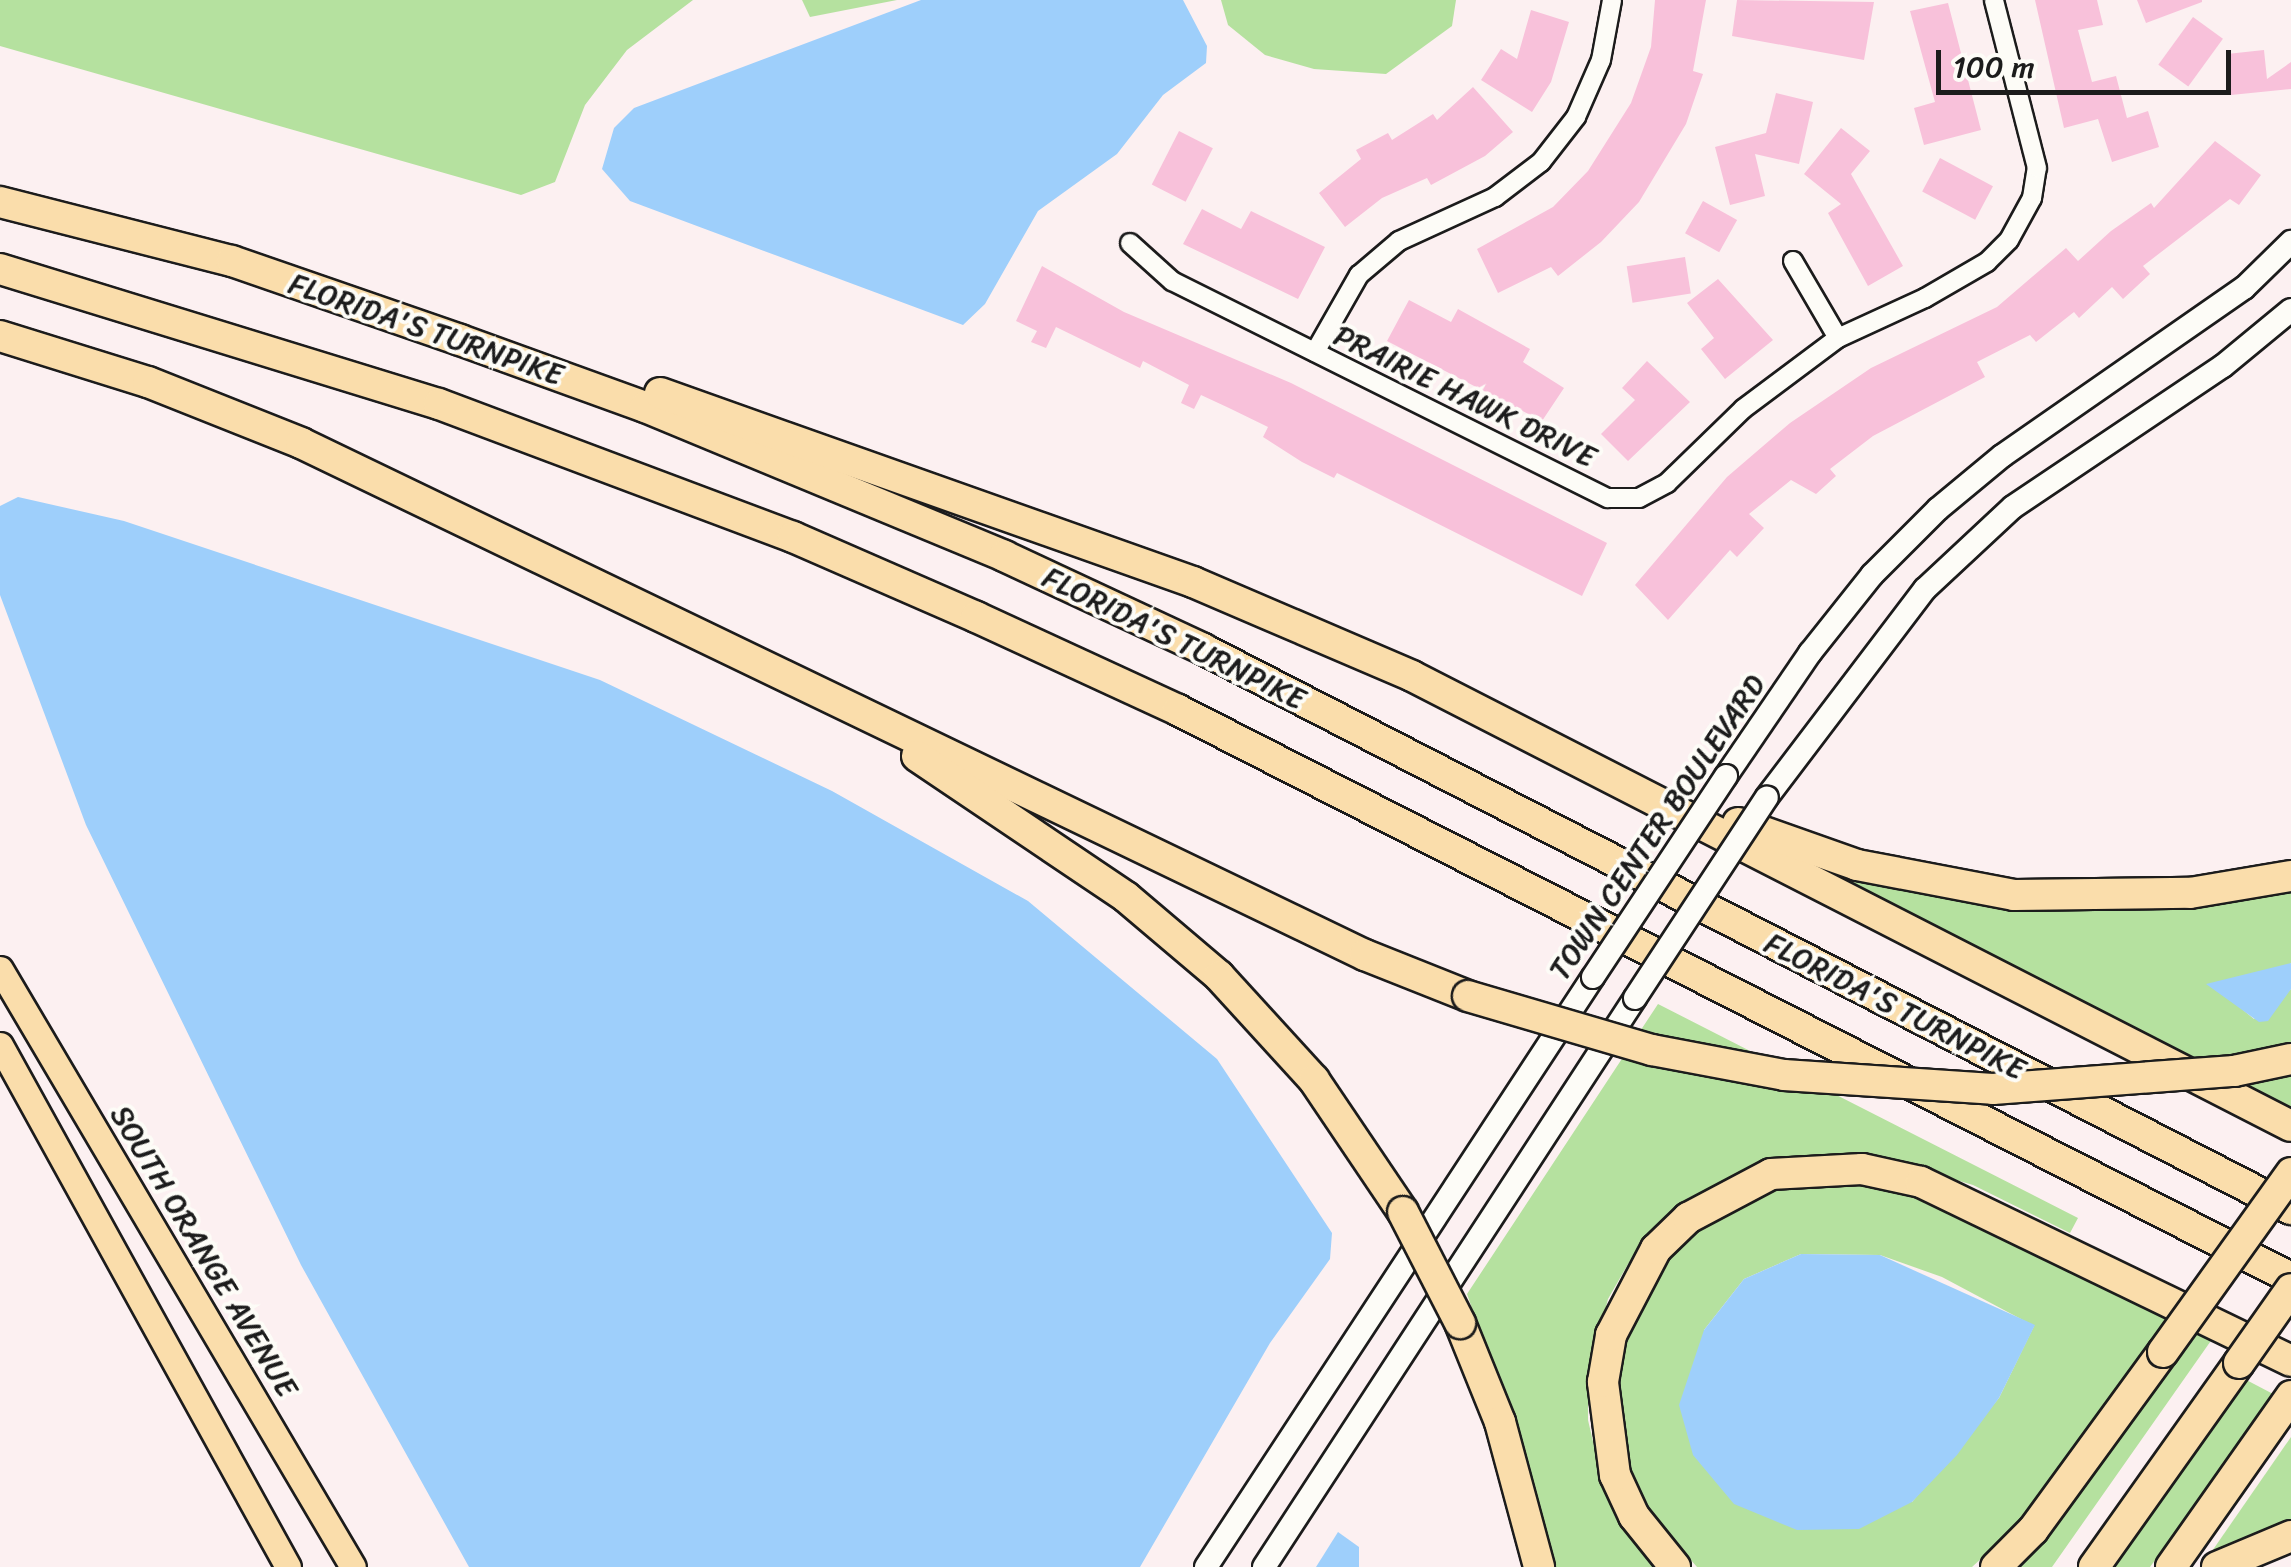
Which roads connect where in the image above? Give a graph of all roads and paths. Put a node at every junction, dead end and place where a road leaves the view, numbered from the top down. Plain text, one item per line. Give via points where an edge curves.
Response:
1 (1612, 0) edge
2 (1994, 0) edge
3 (0, 202) edge
4 (2291, 242) edge
5 (1130, 243) dead end
6 (1793, 260) dead end
7 (232, 261) junction
8 (0, 269) edge
9 (2291, 310) edge
10 (0, 336) edge
11 (1838, 338) junction
12 (1315, 352) junction
13 (746, 656) junction
14 (1582, 760) junction
15 (2291, 876) edge
16 (0, 969) edge
17 (0, 1045) edge
18 (2291, 1059) edge
19 (2291, 1126) edge
20 (2291, 1173) edge
21 (2291, 1209) edge
22 (2291, 1278) edge
23 (2291, 1289) edge
24 (2291, 1361) edge
25 (2291, 1396) edge
26 (2291, 1538) edge
27 (1539, 1566) edge
28 (288, 1567) edge
29 (354, 1567) edge
30 (1206, 1567) edge
31 (1264, 1567) edge
32 (1674, 1567) edge
33 (1996, 1567) edge
34 (2094, 1567) edge
35 (2171, 1567) edge
36 (2217, 1567) edge
37 (2271, 1567) edge

1 - 12 street via 1602,60 1576,117 1541,162 1495,197 1399,241 1359,275
2 - 11 street, PRAIRIE HAWK DRIVE via 2037,168 2032,198 2009,240 1987,262
3 - 7 highway, FLORIDA'S TURNPIKE
4 - 30 main road, TOWN CENTER BOULEVARD, bridge via 2244,288 2002,456 1938,509 1822,638
5 - 12 street, PRAIRIE HAWK DRIVE via 1172,281
6 - 11 street
7 - 14 highway via 668,395 1192,582 1412,676
7 - 21 highway, FLORIDA'S TURNPIKE via 645,406 1004,556 1203,650
8 - 22 highway, FLORIDA'S TURNPIKE via 439,404 776,530 958,609 1178,710
9 - 31 main road, bridge via 2222,366 2013,507 1925,589 1767,797
10 - 13 highway via 148,382 301,444
11 - 12 street, PRAIRIE HAWK DRIVE via 1743,409 1667,483 1639,498 1608,498
13 - 18 highway, bridge via 1365,955 1468,996 1652,1050 1802,1076 1993,1089 2234,1071
13 - 27 highway, bridge via 872,726 1126,898 1219,976 1314,1080 1404,1212 1460,1323 1500,1422
14 - 15 highway via 1789,844 1934,883 2100,897 2190,893
14 - 19 highway
16 - 29 main road, SOUTH ORANGE AVENUE
17 - 28 main road
20 - 33 highway, bridge via 2033,1530
23 - 34 highway, bridge
24 - 32 highway via 1921,1182 1862,1169 1771,1174 1714,1201 1656,1249 1612,1336 1603,1382 1616,1476 1634,1516
25 - 35 highway
26 - 36 highway
26 - 37 highway

